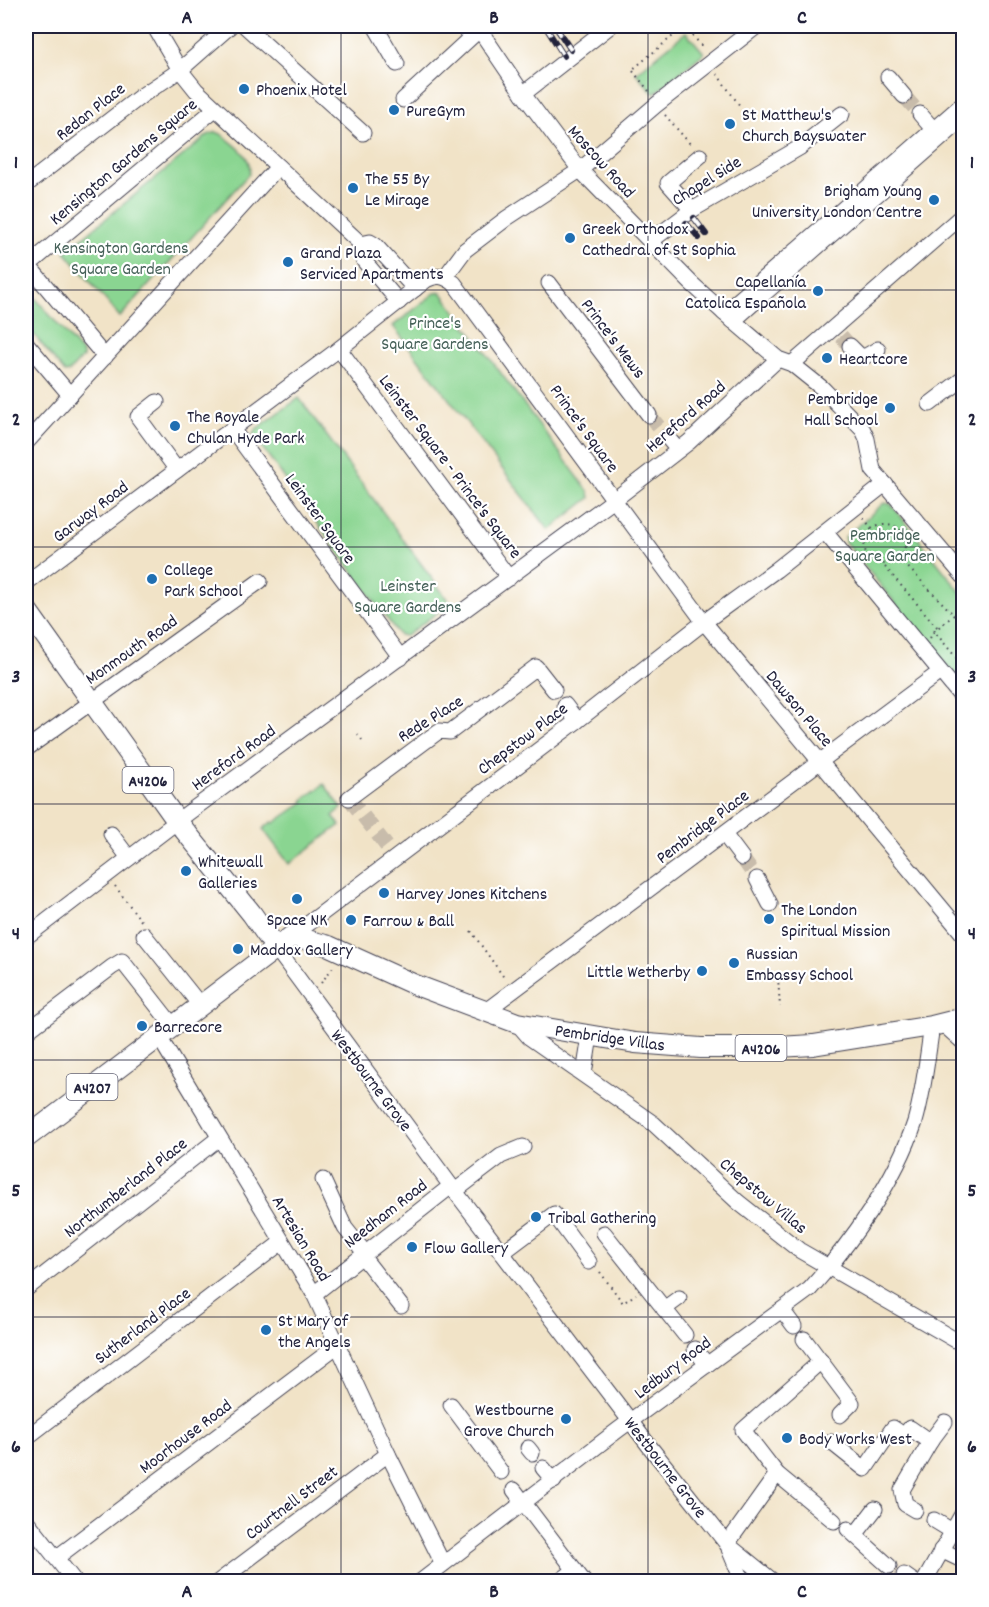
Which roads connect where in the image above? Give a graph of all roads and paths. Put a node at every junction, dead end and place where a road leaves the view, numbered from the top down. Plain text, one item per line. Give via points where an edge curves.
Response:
1 (154, 26) edge
2 (230, 26) edge
3 (245, 26) edge
4 (375, 26) edge
5 (610, 26) edge
6 (757, 26) edge
7 (478, 27) edge
8 (711, 62) junction
9 (397, 64) dead end
10 (180, 70) junction
11 (888, 77) dead end
12 (523, 94) junction
13 (904, 96) tunnel mouth
14 (403, 100) dead end
15 (963, 103) edge
16 (657, 104) junction
17 (740, 106) dead end
18 (215, 110) junction
19 (842, 114) dead end
20 (920, 114) tunnel mouth
21 (963, 118) edge
22 (363, 133) dead end
23 (937, 134) junction
24 (700, 156) joint
25 (278, 167) junction
26 (580, 170) junction
27 (26, 185) edge
28 (692, 210) junction
29 (963, 214) edge
30 (651, 241) junction
31 (361, 244) junction
32 (27, 266) edge
33 (445, 277) junction
34 (549, 284) dead end
35 (415, 289) junction
36 (399, 302) junction
37 (728, 317) junction
38 (841, 336) junction
39 (26, 343) edge
40 (339, 349) junction
41 (878, 349) dead end
42 (105, 357) junction
43 (785, 361) junction
44 (963, 378) edge
45 (70, 395) junction
46 (157, 402) dead end
47 (930, 404) dead end
48 (649, 416) tunnel mouth
49 (232, 429) junction
50 (667, 437) tunnel mouth
51 (26, 443) edge
52 (678, 450) junction
53 (177, 470) junction
54 (885, 484) junction
55 (614, 500) junction
56 (865, 519) dead end
57 (871, 528) junction
58 (825, 532) junction
59 (900, 559) junction
60 (884, 566) junction
61 (963, 577) edge
62 (510, 578) junction
63 (260, 581) dead end
64 (26, 583) edge
65 (26, 609) edge
66 (963, 610) edge
67 (954, 615) junction
68 (963, 618) edge
69 (704, 622) junction
70 (938, 628) junction
71 (934, 631) junction
72 (927, 642) dead end
73 (401, 658) junction
74 (963, 667) edge
75 (940, 672) junction
76 (554, 690) dead end
77 (93, 700) junction
78 (963, 700) edge
79 (565, 705) dead end
80 (577, 721) junction
81 (358, 734) dead end
82 (362, 740) dead end
83 (27, 745) edge
84 (820, 763) junction
85 (349, 798) dead end
86 (177, 821) junction
87 (111, 834) dead end
88 (724, 834) junction
89 (129, 858) junction
90 (742, 858) tunnel mouth
91 (107, 875) junction
92 (757, 879) tunnel mouth
93 (770, 904) dead end
94 (471, 931) dead end
95 (144, 935) joint
96 (963, 935) edge
97 (292, 936) junction
98 (26, 937) edge
99 (275, 948) junction
100 (334, 966) dead end
101 (778, 977) dead end
102 (317, 988) dead end
103 (514, 990) junction
104 (200, 1005) junction
105 (780, 1007) dead end
106 (487, 1010) junction
107 (963, 1018) edge
108 (517, 1023) junction
109 (937, 1025) junction
110 (26, 1032) edge
111 (166, 1032) junction
112 (590, 1036) junction
113 (963, 1043) edge
114 (584, 1074) junction
115 (26, 1138) edge
116 (219, 1138) junction
117 (523, 1147) dead end
118 (322, 1180) dead end
119 (453, 1188) junction
120 (604, 1233) dead end
121 (282, 1242) junction
122 (502, 1253) junction
123 (363, 1255) junction
124 (594, 1266) joint
125 (830, 1267) junction
126 (26, 1289) edge
127 (641, 1289) dead end
128 (314, 1294) junction
129 (679, 1298) dead end
130 (401, 1306) dead end
131 (664, 1309) junction
132 (782, 1310) junction
133 (794, 1326) dead end
134 (685, 1335) dead end
135 (804, 1339) dead end
136 (338, 1345) junction
137 (963, 1345) edge
138 (695, 1348) dead end
139 (820, 1361) junction
140 (707, 1365) junction
141 (451, 1405) dead end
142 (840, 1415) dead end
143 (631, 1422) junction
144 (945, 1422) dead end
145 (26, 1438) edge
146 (831, 1442) dead end
147 (930, 1442) junction
148 (388, 1454) junction
149 (543, 1468) dead end
150 (501, 1472) dead end
151 (777, 1474) junction
152 (554, 1481) junction
153 (514, 1490) dead end
154 (524, 1503) junction
155 (875, 1509) dead end
156 (915, 1510) dead end
157 (963, 1511) edge
158 (934, 1520) dead end
159 (26, 1521) edge
160 (834, 1521) dead end
161 (952, 1531) junction
162 (727, 1545) junction
163 (942, 1550) junction
164 (56, 1558) junction
165 (963, 1561) edge
166 (443, 1564) junction
167 (889, 1566) dead end
168 (579, 1576) edge
169 (75, 1581) edge
170 (218, 1581) edge
171 (420, 1581) edge
172 (560, 1581) edge
173 (744, 1581) edge
174 (774, 1581) edge
175 (924, 1581) edge

1 - 10 street, Kensington Gardens Square
2 - 10 street, Redan Place
3 - 22 street
4 - 9 street
5 - 12 street
6 - 8 street
7 - 12 street, Moscow Road
7 - 14 street
8 - 16 street
8 - 16 path via 686,26 632,70
8 - 17 path
10 - 18 street, Kensington Gardens Square
10 - 27 street, Redan Place
11 - 13 street
12 - 26 street, Moscow Road
15 - 23 street
16 - 24 path
16 - 26 street
18 - 25 street, Kensington Gardens Square
18 - 32 street, Kensington Gardens Square
19 - 28 street, Chapel Side via 799,148
20 - 23 street
21 - 23 street
23 - 37 street
24 - 28 street via 668,183
25 - 31 street, Kensington Gardens Square
25 - 42 street
26 - 30 street, Moscow Road
26 - 33 street via 465,250
28 - 30 street, Chapel Side
29 - 38 street, Hereford Road
30 - 37 street, Moscow Road
31 - 35 street via 375,245
31 - 36 street via 364,261
32 - 42 street, Kensington Gardens Square
33 - 35 street via 431,277
33 - 55 street, Prince's Square via 454,283
34 - 48 street, Prince's Mews
35 - 36 street
36 - 40 street
37 - 43 street, Moscow Road
38 - 41 street via 861,356
38 - 43 street, Hereford Road
39 - 45 street
40 - 49 street
40 - 62 street, Leinster Square - Prince's Square
42 - 45 street
43 - 52 street, Hereford Road
43 - 54 street, Moscow Road via 822,388 863,430 873,470
44 - 47 street
45 - 51 street
46 - 53 street via 138,417
49 - 53 street
49 - 73 street, Leinster Square
50 - 52 street
52 - 55 street, Hereford Road
53 - 64 street, Garway Road
54 - 58 street, Chepstow Place
54 - 61 street, Moscow Road
55 - 62 street, Prince's Square
55 - 69 street, Dawson Place
56 - 57 path
57 - 59 path via 883,524 899,529 906,545
57 - 60 path via 865,550 876,564
58 - 69 street, Chepstow Place
58 - 75 street
59 - 60 path
59 - 67 path
60 - 70 path
62 - 73 street, Hereford Road
63 - 77 street, Monmouth Road
65 - 77 main road, Westbourne Grove / A4206
66 - 67 path
67 - 68 path
67 - 70 path
69 - 80 street, Chepstow Place
69 - 84 street, Dawson Place
70 - 71 path
71 - 72 path
71 - 74 path
73 - 86 street, Hereford Road
75 - 78 street
75 - 84 street, Pembridge Place
76 - 85 street, Rede Place via 536,666 450,732 440,731
77 - 83 street, Monmouth Road
77 - 86 main road, Westbourne Grove / A4206
79 - 80 street
80 - 97 street, Chepstow Place
81 - 82 path
84 - 88 street, Pembridge Place
84 - 96 street, Dawson Place
86 - 89 street, Hereford Road
86 - 99 main road, Westbourne Grove / A4206
87 - 89 street
88 - 90 street
88 - 103 street, Pembridge Place
89 - 91 street, Hereford Road
91 - 95 path via 149,932
91 - 98 street, Hereford Road
92 - 93 street
94 - 103 path
95 - 104 street
97 - 99 main road
97 - 106 main road, Pembridge Villas / A4206 via 329,946 413,984
99 - 104 main road, A4207
99 - 119 street, Westbourne Grove
100 - 102 path
101 - 105 path
103 - 106 street, Pembridge Place
104 - 111 main road, A4207
106 - 108 main road, Pembridge Villas / A4206
107 - 109 main road, Pembridge Villas / A4206
108 - 112 main road, Pembridge Villas / A4206
108 - 114 street, Chepstow Villas via 528,1037
109 - 112 main road, Pembridge Villas / A4206 via 813,1045 760,1048 681,1047
109 - 113 street
109 - 125 street, Ledbury Road via 905,1149 880,1195
110 - 111 street, Artesian Road via 122,961
111 - 115 main road, A4207
111 - 116 street, Artesian Road
112 - 114 street
114 - 125 street, Chepstow Villas via 670,1138 766,1225
116 - 121 street, Artesian Road
116 - 126 street, Northumberland Place
117 - 119 street, Needham Road via 501,1156
118 - 123 street
119 - 122 street, Westbourne Grove
119 - 123 street, Needham Road
120 - 131 street
121 - 128 street, Artesian Road
121 - 145 street, Sutherland Place
122 - 124 street via 554,1214
122 - 143 street, Westbourne Grove
123 - 128 street, Needham Road
123 - 130 street
124 - 127 path via 623,1303
125 - 132 street, Ledbury Road via 810,1289
125 - 137 street, Chepstow Villas
128 - 136 street, Artesian Road
129 - 131 street
131 - 134 street
132 - 133 street
132 - 140 street, Ledbury Road
135 - 139 street
136 - 148 street, Artesian Road
136 - 164 street, Moorhouse Road
138 - 140 street
139 - 142 street via 852,1403
139 - 151 street via 743,1430
140 - 143 street, Ledbury Road
141 - 150 street
143 - 152 street, Ledbury Road
143 - 162 street, Westbourne Grove
144 - 147 street
146 - 147 street via 865,1469 892,1428 904,1436 910,1428
147 - 156 street via 902,1490 905,1504
148 - 166 street, Artesian Road
148 - 170 street, Courtnell Street
149 - 152 street
151 - 160 street
151 - 162 street
152 - 154 street, Ledbury Road
153 - 154 street
154 - 166 street, Ledbury Road
154 - 168 street
155 - 167 street via 851,1532
157 - 161 street
158 - 161 street
159 - 164 street
161 - 163 street
162 - 173 street, Westbourne Grove
162 - 174 street, Westbourne Grove
163 - 165 street
163 - 175 street
164 - 169 street
166 - 171 street, Ledbury Road
168 - 172 street

